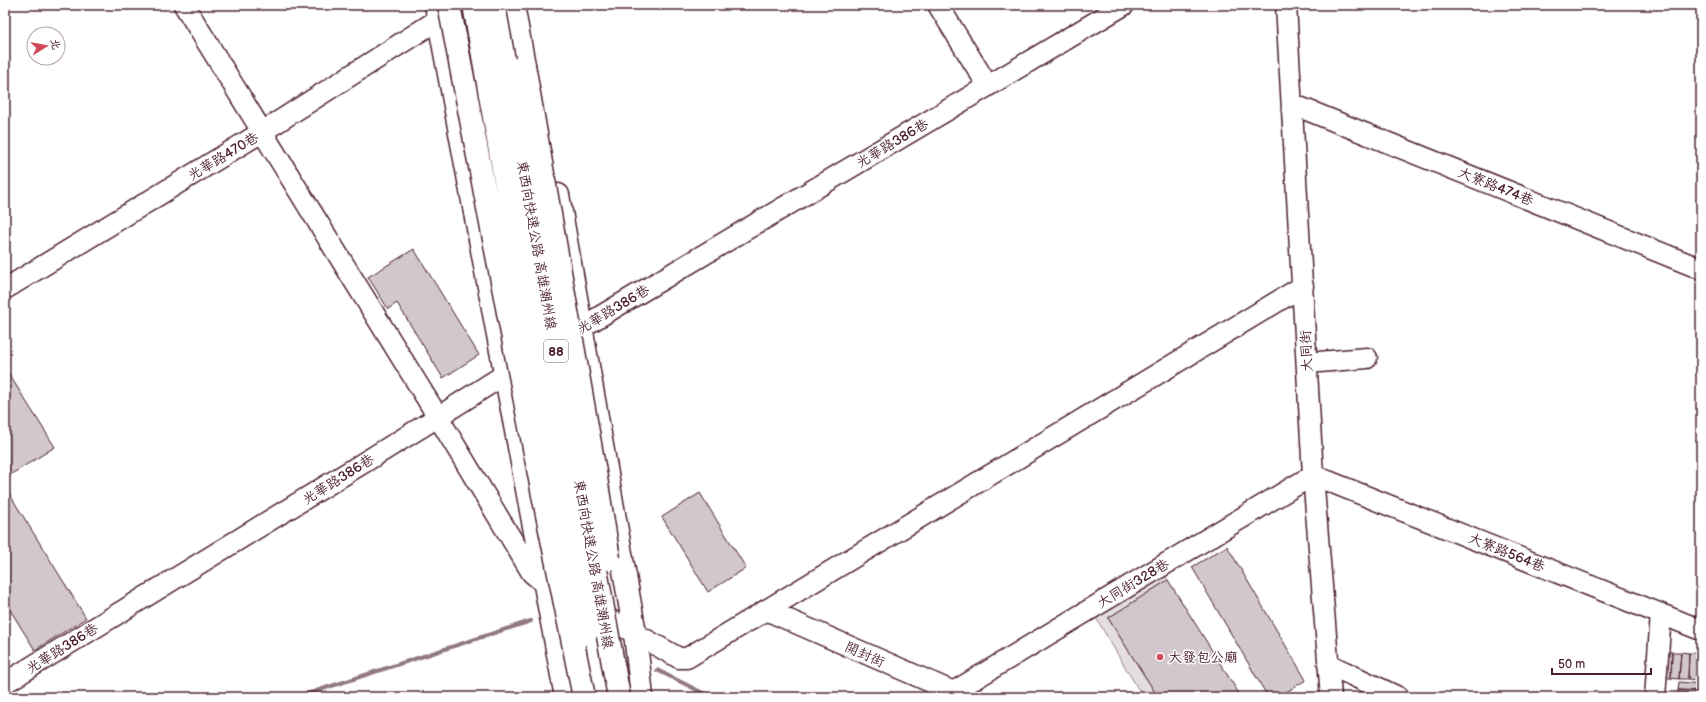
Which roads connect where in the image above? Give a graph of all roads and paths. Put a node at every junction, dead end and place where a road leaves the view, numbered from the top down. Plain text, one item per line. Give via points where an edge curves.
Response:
1 (184, 5) edge
2 (474, 5) edge
3 (494, 5) edge
4 (513, 5) edge
5 (523, 5) edge
6 (938, 5) edge
7 (1124, 5) edge
8 (1286, 5) edge
9 (441, 10) edge
10 (988, 86) junction
11 (1292, 104) junction
12 (262, 132) junction
13 (1701, 269) edge
14 (1303, 286) junction
15 (5, 289) edge
16 (582, 328) junction
17 (1367, 358) dead end
18 (1307, 363) junction
19 (506, 373) junction
20 (438, 417) junction
21 (1313, 475) junction
22 (546, 585) junction
23 (766, 610) junction
24 (1661, 614) junction
25 (1701, 630) edge
26 (635, 633) junction
27 (1328, 664) junction
28 (5, 683) edge
29 (959, 695) edge
30 (566, 697) edge
31 (584, 697) edge
32 (597, 697) edge
33 (618, 697) edge
34 (630, 697) edge
35 (642, 697) edge
36 (1331, 697) edge
37 (1398, 697) edge
38 (1655, 697) edge

1 - 12 street
2 - 32 main road, 東西向快速公路 高雄潮州線 / 88, bridge
3 - 33 main road, 東西向快速公路 高雄潮州線 / 88, bridge
4 - 34 main road, bridge via 595,470
5 - 16 main road
6 - 10 street
7 - 10 street, 光華路386巷
8 - 11 street, 大同街
9 - 12 street, 光華路470巷
9 - 19 main road
9 - 31 main road, bridge
10 - 16 street, 光華路386巷
11 - 13 street, 大寮路474巷
11 - 14 street, 大同街
12 - 15 street, 光華路470巷
12 - 20 street
14 - 18 street, 大同街
14 - 23 street
16 - 19 street, 光華路386巷
16 - 26 main road
17 - 18 street
18 - 21 street, 大同街
19 - 20 street, 光華路386巷
19 - 22 main road
20 - 22 street via 532,573
20 - 28 street, 光華路386巷
21 - 24 street, 大寮路564巷
21 - 27 street, 大同街
21 - 29 street, 大同街328巷
22 - 26 street
22 - 30 main road
23 - 26 street via 687,658 679,658
23 - 29 street, 開封街
24 - 25 street, 大寮路564巷
24 - 38 street
26 - 35 main road
27 - 36 street, 大同街
27 - 37 street

